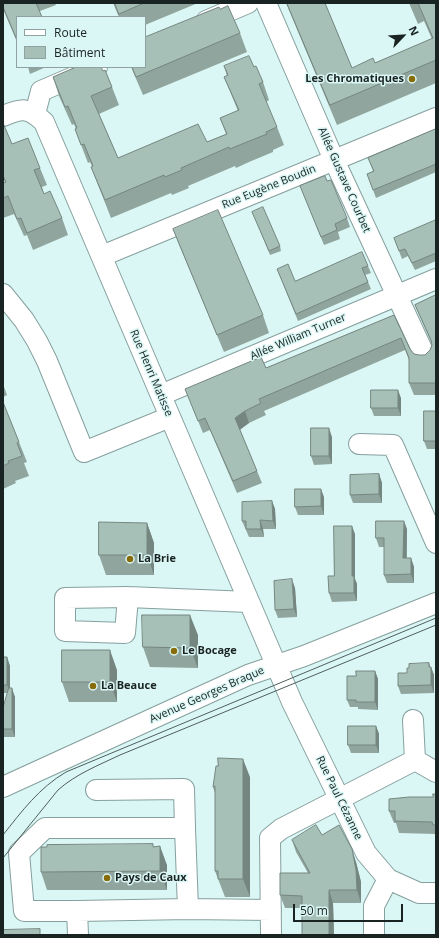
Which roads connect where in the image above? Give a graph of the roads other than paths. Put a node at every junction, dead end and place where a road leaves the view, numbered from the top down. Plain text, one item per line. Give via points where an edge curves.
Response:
1 (248, 3) edge
2 (266, 3) edge
3 (189, 28) edge
4 (95, 68) edge
5 (5, 110) edge
6 (35, 114) junction
7 (436, 118) edge
8 (334, 160) junction
9 (102, 256) junction
10 (436, 279) edge
11 (3, 294) edge
12 (397, 295) junction
13 (425, 356) edge
14 (161, 395) junction
15 (170, 417) junction
16 (359, 444) dead end
17 (436, 543) edge
18 (128, 597) dead end
19 (249, 602) junction
20 (436, 603) edge
21 (276, 665) junction
22 (413, 720) dead end
23 (415, 760) junction
24 (436, 772) edge
25 (3, 787) edge
26 (96, 790) dead end
27 (340, 799) junction
28 (185, 828) junction
29 (388, 879) junction
30 (436, 893) edge
31 (188, 909) junction
32 (271, 910) junction
33 (77, 911) junction
34 (78, 935) edge
35 (271, 935) edge
36 (374, 935) edge

1 - 3 street
2 - 8 street, Allée Gustave Courbet
4 - 6 street via 41,91
5 - 6 street via 28,111
6 - 9 street, Rue Henri Matisse via 44,122 50,134
7 - 8 street, Rue Eugène Boudin
8 - 9 street, Rue Eugène Boudin
8 - 12 street, Allée Gustave Courbet
9 - 14 street, Rue Henri Matisse
10 - 12 street, Allée William Turner
11 - 15 street via 37,341 84,452
12 - 13 street, Allée Gustave Courbet
12 - 14 street, Allée William Turner
14 - 15 street, Rue Henri Matisse
15 - 19 street, Rue Henri Matisse
16 - 17 street via 393,445
18 - 19 street
19 - 21 street, Rue Henri Matisse
20 - 21 street, Avenue Georges Braque
21 - 25 street, Avenue Georges Braque via 248,675
21 - 27 street, Rue Paul Cézanne
22 - 23 street
23 - 24 street
23 - 27 street
26 - 28 street via 184,789
27 - 29 street, Rue Paul Cézanne via 366,853
27 - 32 street via 280,829 270,838
28 - 31 street
28 - 33 street via 45,828 20,853 24,911
29 - 30 street, Rue Paul Cézanne via 419,893
29 - 36 street via 374,906
31 - 32 street
31 - 33 street
32 - 35 street
33 - 34 street

